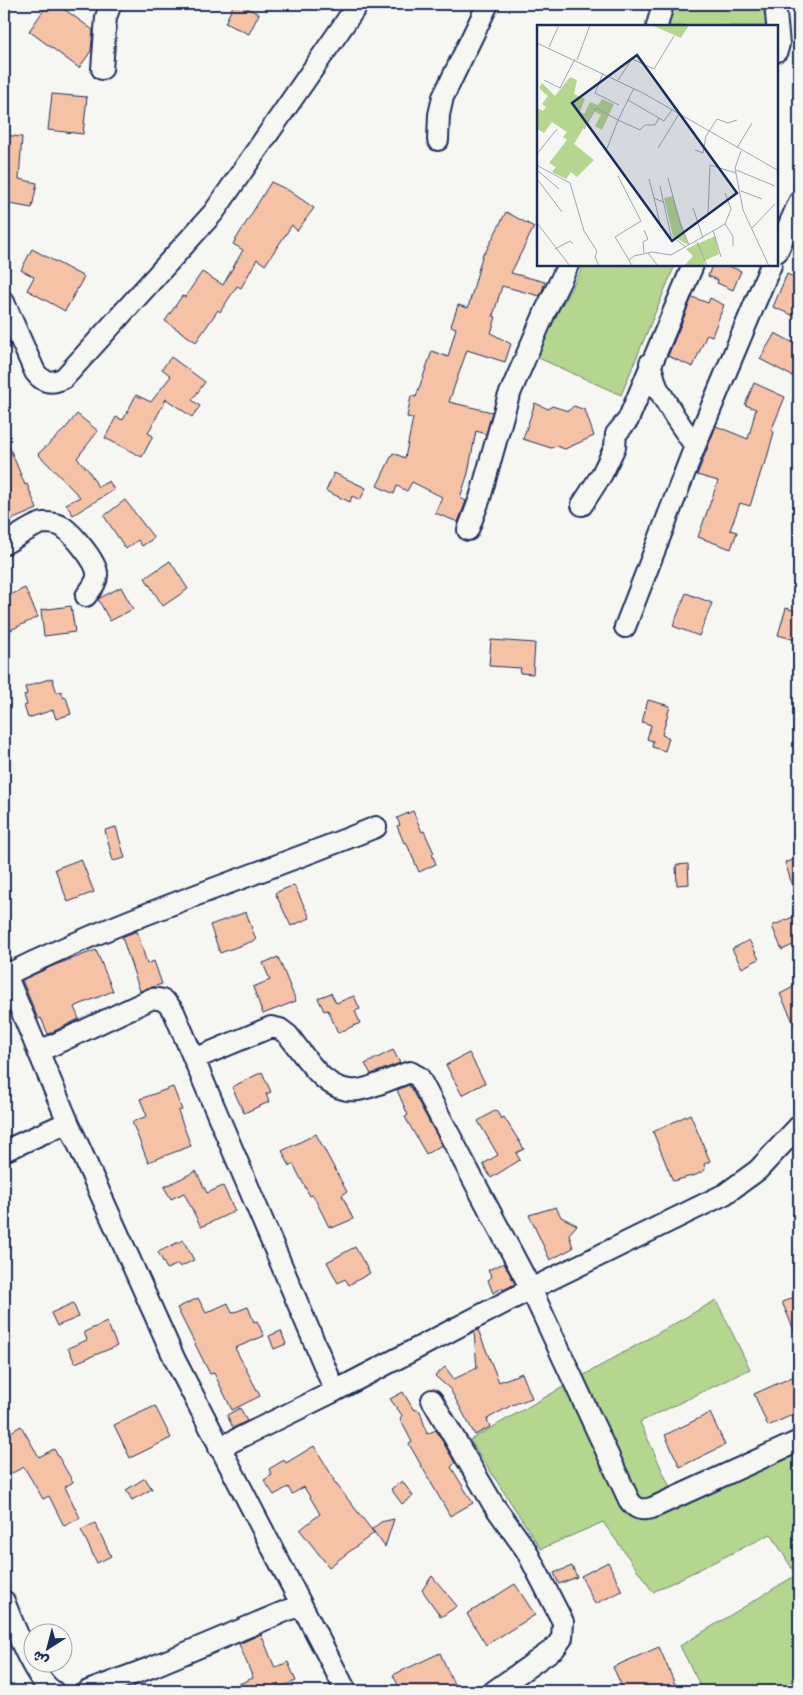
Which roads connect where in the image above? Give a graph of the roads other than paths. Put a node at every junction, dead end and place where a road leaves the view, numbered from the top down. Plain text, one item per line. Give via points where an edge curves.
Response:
1 (111, 4) edge
2 (358, 4) edge
3 (488, 4) edge
4 (663, 4) edge
5 (775, 4) edge
6 (657, 25) edge
7 (777, 25) edge
8 (778, 34) edge
9 (778, 47) edge
10 (102, 68) dead end
11 (438, 140) dead end
12 (799, 202) edge
13 (778, 250) edge
14 (568, 266) edge
15 (693, 266) edge
16 (771, 266) edge
17 (4, 302) edge
18 (650, 364) junction
19 (695, 446) junction
20 (582, 505) dead end
21 (468, 530) dead end
22 (4, 544) edge
23 (86, 596) dead end
24 (624, 627) dead end
25 (376, 827) dead end
26 (5, 972) edge
27 (38, 1052) junction
28 (194, 1059) junction
29 (68, 1122) junction
30 (799, 1126) edge
31 (4, 1150) edge
32 (531, 1288) junction
33 (335, 1391) junction
34 (432, 1400) dead end
35 (799, 1441) edge
36 (219, 1448) junction
37 (4, 1601) edge
38 (300, 1605) junction
39 (53, 1691) edge
40 (88, 1691) edge
41 (346, 1691) edge
42 (494, 1691) edge

1 - 10 street via 106,16
2 - 17 street via 214,212 64,378 47,382 35,372
3 - 11 street via 443,97
4 - 6 street
5 - 7 street
8 - 9 street
12 - 13 street
14 - 21 street via 508,398
15 - 18 street
16 - 19 street
18 - 19 street via 657,387
18 - 20 street via 628,420 616,434 615,447 602,474
19 - 24 street
22 - 23 street via 42,523 62,527 76,539 98,572 97,582
25 - 26 street via 123,923
26 - 27 street
27 - 28 street via 150,999 159,998 174,1012
27 - 29 street
28 - 32 street via 271,1027 288,1035 328,1083 344,1090 360,1090 410,1072 416,1074
28 - 33 street
29 - 31 street
29 - 36 street via 175,1360
30 - 32 street via 758,1170 725,1194
32 - 33 street
32 - 35 street via 629,1500 638,1509 652,1508
33 - 36 street
34 - 42 street via 493,1504 526,1550 563,1622 562,1638 555,1648
36 - 38 street
37 - 39 street via 35,1670
38 - 40 street
38 - 41 street

